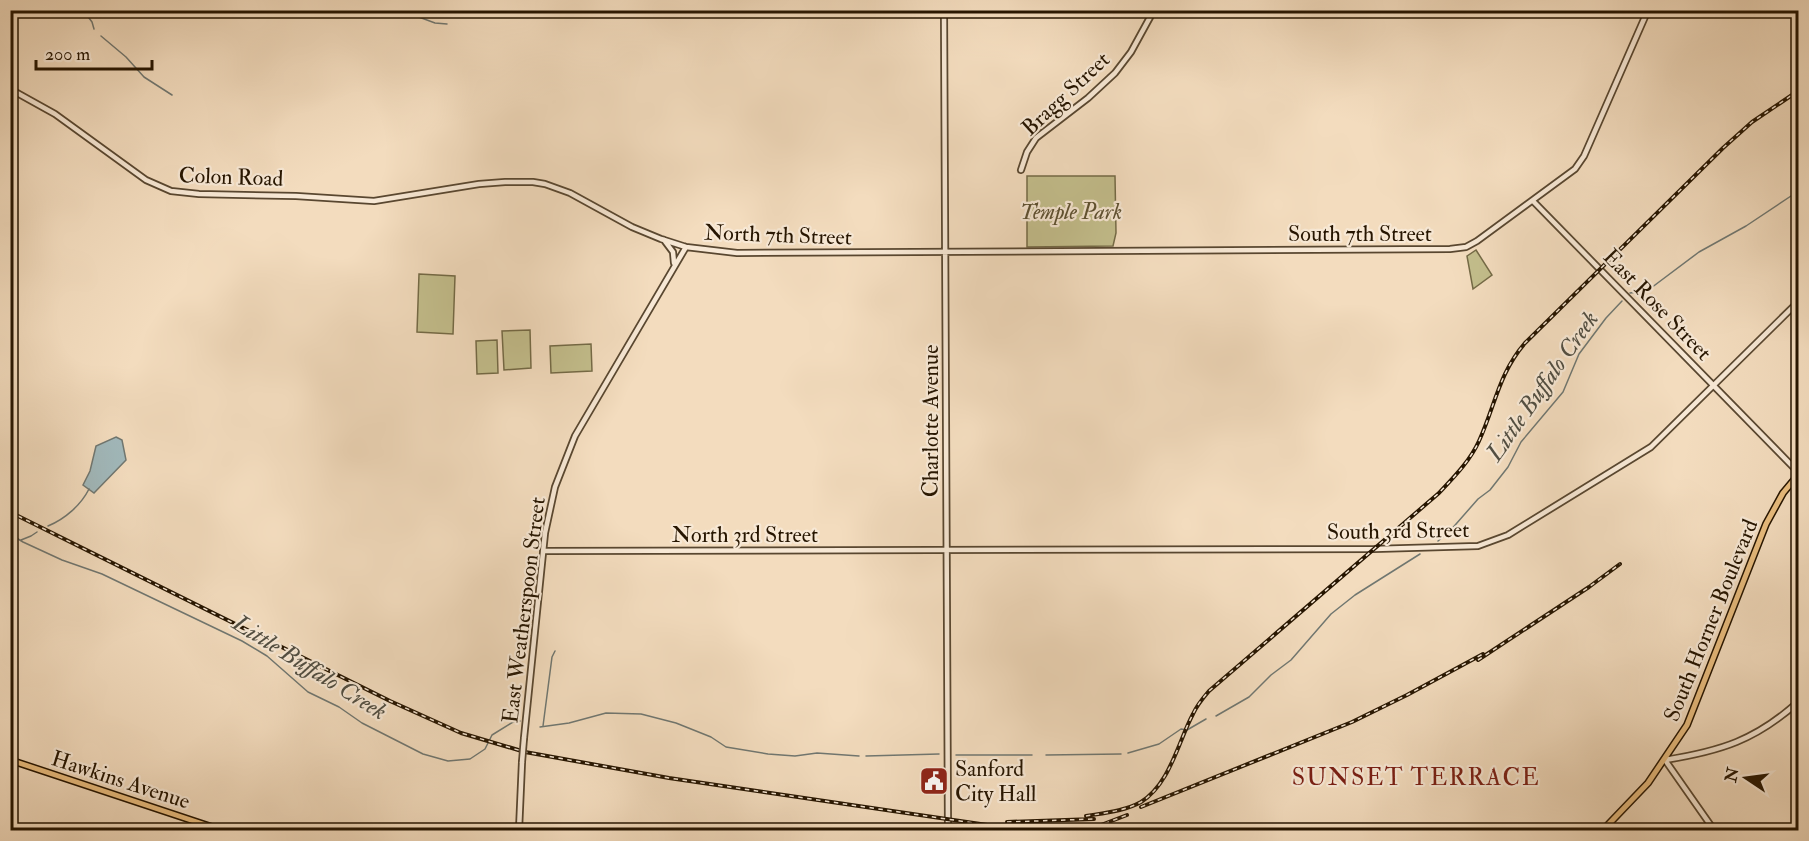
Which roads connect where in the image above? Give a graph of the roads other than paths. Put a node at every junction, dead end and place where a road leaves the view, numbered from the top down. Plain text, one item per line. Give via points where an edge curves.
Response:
1 (945, 10) edge
2 (1154, 10) edge
3 (1648, 10) edge
4 (10, 89) edge
5 (1021, 170) dead end
6 (443, 190) joint
7 (1533, 201) junction
8 (664, 240) junction
9 (686, 247) junction
10 (945, 252) junction
11 (674, 266) junction
12 (1798, 302) edge
13 (1714, 385) junction
14 (1798, 474) edge
15 (946, 550) junction
16 (543, 551) junction
17 (1798, 702) edge
18 (10, 760) edge
19 (1665, 760) junction
20 (221, 831) edge
21 (519, 831) edge
22 (948, 831) edge
23 (1603, 831) edge
24 (1714, 831) edge

1 - 10 street, Charlotte Avenue
2 - 5 street, Bragg Street via 1115,73 1036,138
3 - 7 street, South 7th Street via 1581,162
4 - 6 street, Colon Road via 55,114 146,180 171,191 374,201
6 - 8 street, North 7th Street via 505,182 546,184
7 - 10 street, South 7th Street via 1477,241 1450,249
7 - 13 street, East Rose Street
8 - 9 street, North 7th Street
8 - 11 street via 673,252
9 - 10 street, North 7th Street via 737,253
9 - 11 street, East Weatherspoon Street
10 - 15 street, Charlotte Avenue
11 - 16 street, East Weatherspoon Street via 575,436 555,487
12 - 13 street, South 3rd Street
13 - 14 street, East Rose Street
13 - 15 street, South 3rd Street via 1646,451 1508,535 1478,546
14 - 19 main road, South Horner Boulevard via 1768,519 1687,725
15 - 16 street, North 3rd Street
15 - 22 street, Charlotte Avenue
16 - 21 street, East Weatherspoon Street, bridge
17 - 19 street via 1750,737
18 - 20 main road, Hawkins Avenue
19 - 23 main road, South Horner Boulevard
19 - 24 street

